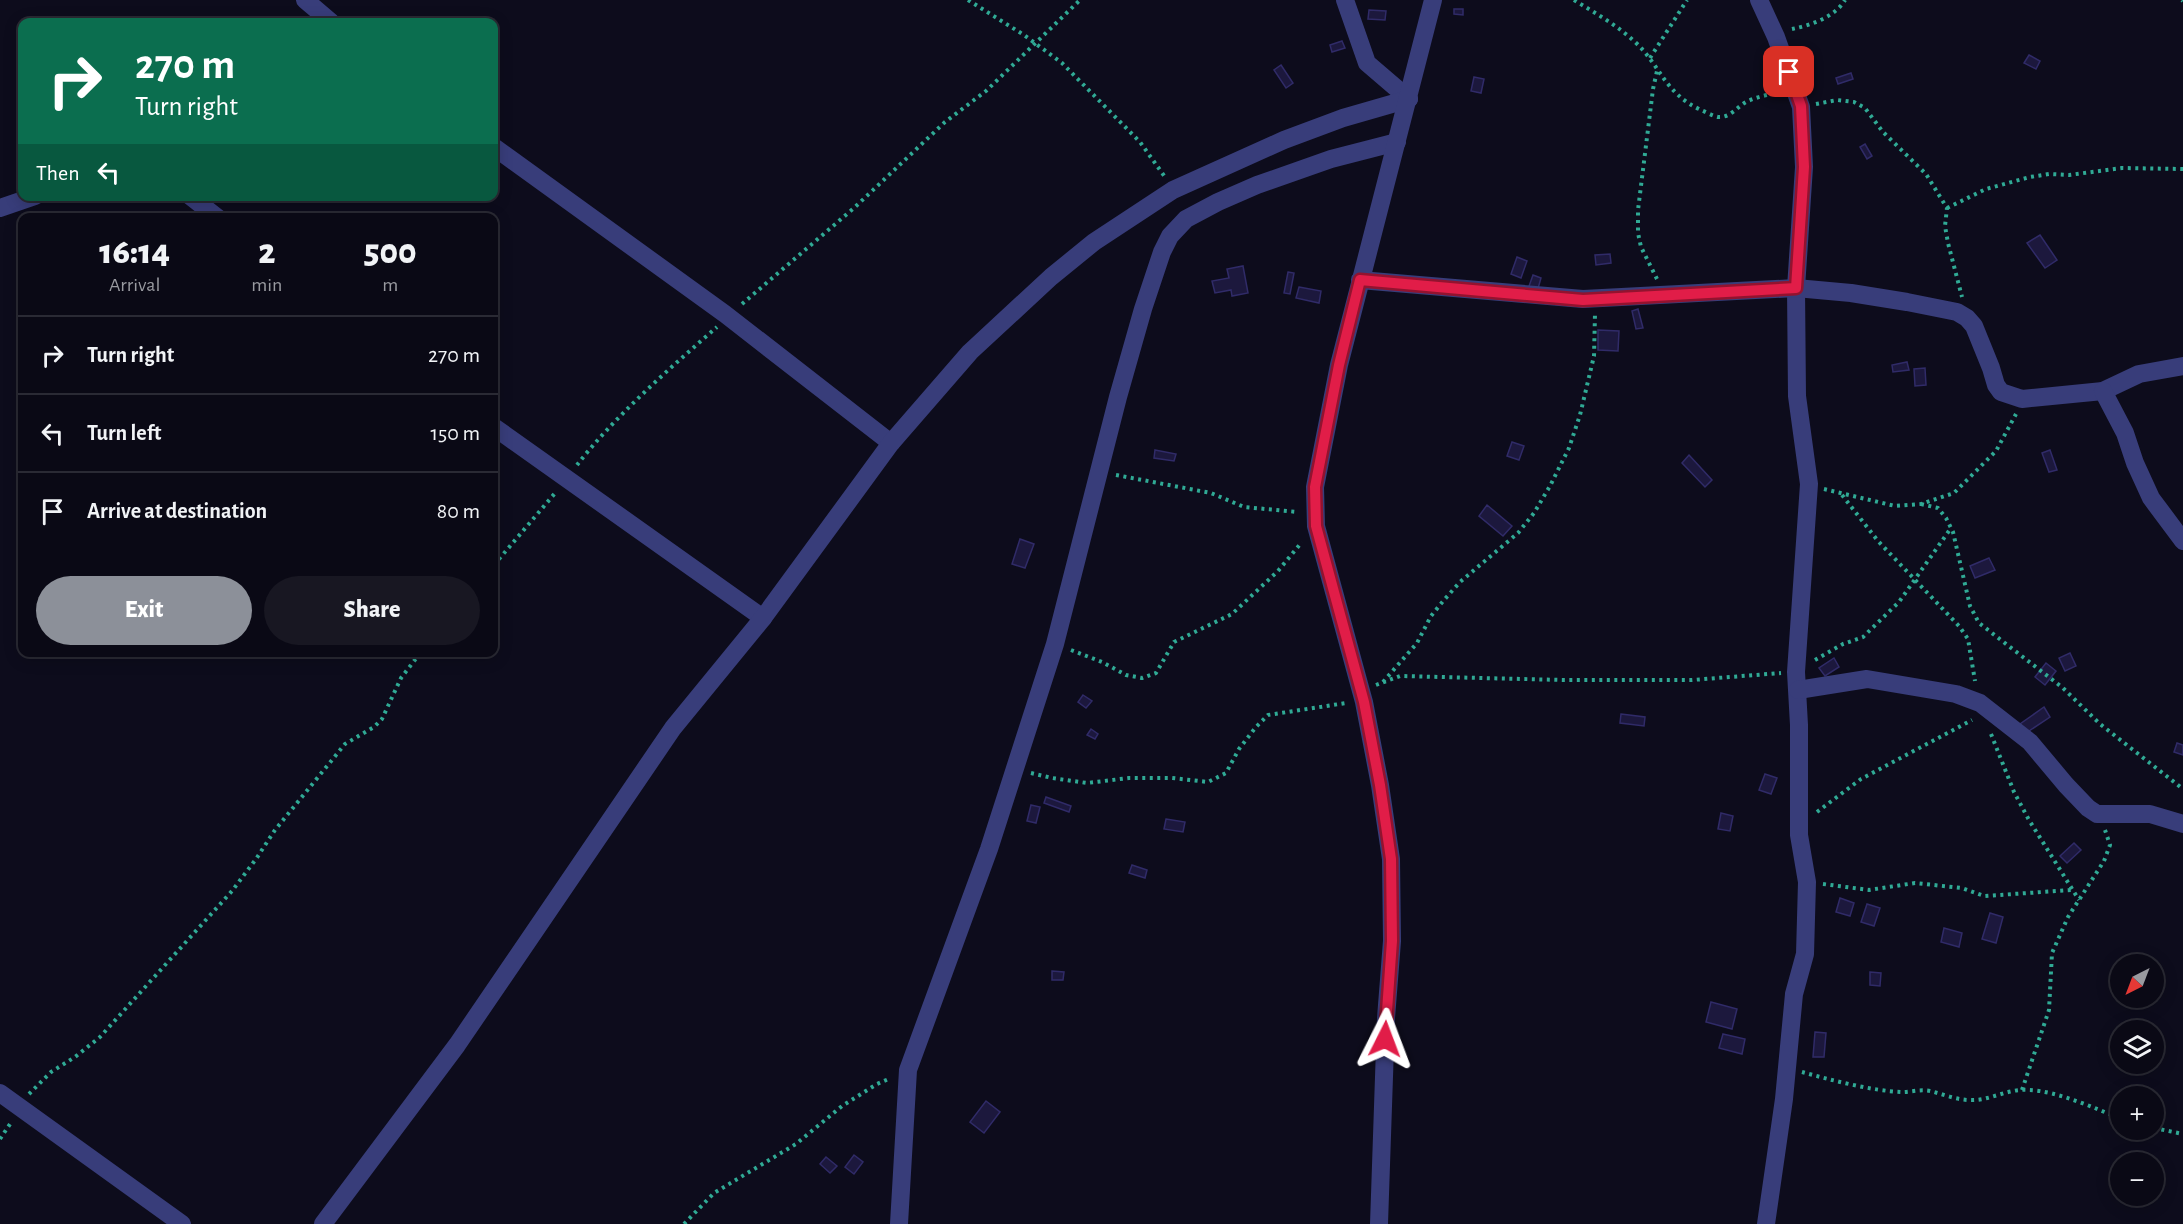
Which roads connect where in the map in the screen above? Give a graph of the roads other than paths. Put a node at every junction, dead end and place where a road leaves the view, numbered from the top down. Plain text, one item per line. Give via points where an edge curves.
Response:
1 (305, 0) edge
2 (1344, 0) edge
3 (1433, 0) edge
4 (1759, 0) edge
5 (326, 18) edge
6 (1409, 99) junction
7 (1397, 142) junction
8 (498, 150) edge
9 (20, 201) edge
10 (196, 201) edge
11 (0, 208) edge
12 (212, 213) edge
13 (1360, 280) junction
14 (1796, 288) junction
15 (2183, 366) edge
16 (2103, 391) junction
17 (498, 430) edge
18 (891, 443) junction
19 (2183, 541) edge
20 (763, 618) junction
21 (1797, 681) junction
22 (2183, 824) edge
23 (0, 1093) edge
24 (182, 1224) edge
25 (323, 1224) edge
26 (899, 1224) edge
27 (1379, 1224) edge
28 (1766, 1224) edge

1 - 5 street
2 - 6 street via 1367,63
3 - 6 street
4 - 14 street via 1798,98 1804,167
6 - 7 street
6 - 18 street via 1284,140 1173,190 1094,242 970,352
7 - 13 street
7 - 26 street via 1331,159 1218,202 1186,219 1162,252 1143,309 1055,644 989,849 908,1070
8 - 18 street via 725,314
9 - 11 street
10 - 12 street
13 - 14 street via 1583,300
13 - 27 street via 1315,487 1316,520 1363,696 1391,859 1392,941
14 - 16 street via 1851,293 1957,312 1974,326 2001,392 2022,399
14 - 21 street via 1797,396 1809,484
15 - 16 street via 2139,374
16 - 19 street via 2151,498
17 - 20 street
18 - 20 street
20 - 25 street via 673,728 457,1045
21 - 22 street via 1867,679 1956,694 1980,702 2030,742 2097,814 2151,814
21 - 28 street via 1799,835 1807,882 1805,954 1794,994
23 - 24 street via 16,1112

